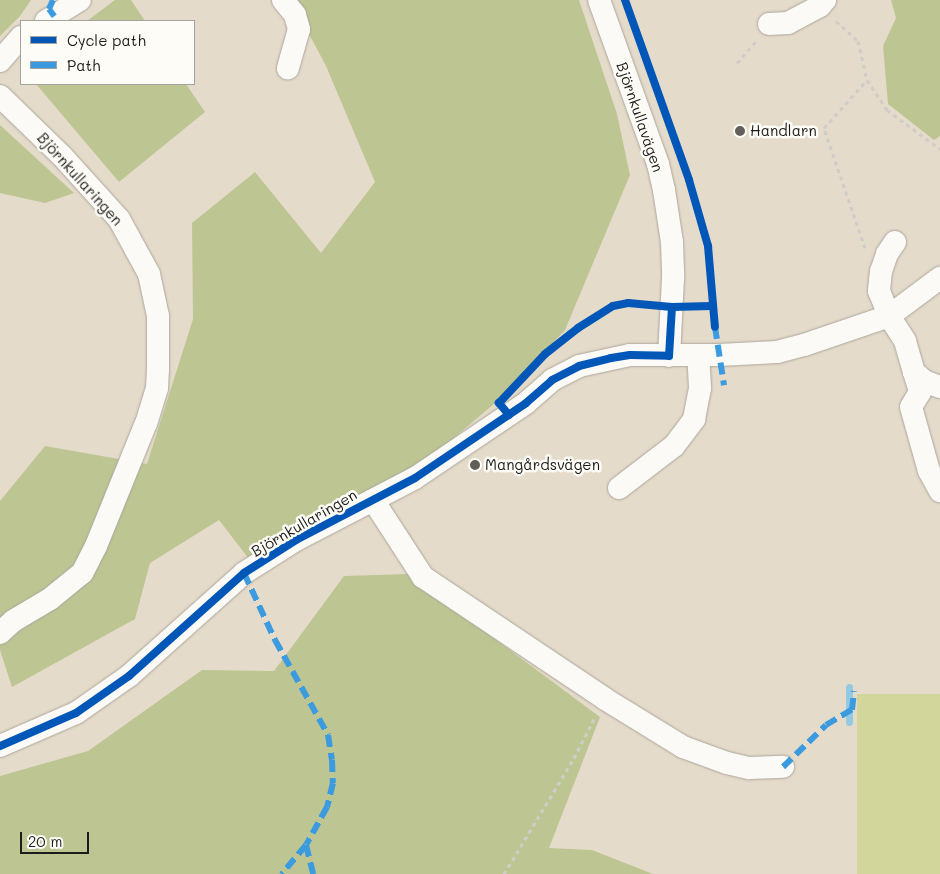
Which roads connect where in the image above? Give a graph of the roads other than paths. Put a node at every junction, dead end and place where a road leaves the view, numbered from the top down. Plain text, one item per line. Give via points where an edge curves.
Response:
1 (80, 0) edge
2 (283, 0) edge
3 (599, 0) edge
4 (822, 3) edge
5 (48, 20) edge
6 (769, 24) road end
7 (20, 38) edge
8 (0, 61) edge
9 (288, 68) dead end
10 (0, 96) edge
11 (895, 242) dead end
12 (940, 278) edge
13 (889, 316) junction
14 (698, 355) junction
15 (669, 356) junction
16 (914, 372) junction
17 (940, 387) edge
18 (619, 488) dead end
19 (940, 491) edge
20 (373, 500) junction
21 (0, 633) edge
22 (0, 746) edge
23 (783, 767) dead end

1 - 5 street
2 - 9 street via 295,15 299,29
3 - 15 street, Björnkullavägen via 658,164 672,242
4 - 6 street via 788,23
7 - 8 street
10 - 21 street, Björnkullaringen via 62,156 119,219 149,274 158,316 157,388 132,462 96,546 82,573
11 - 13 street via 881,271 879,291
12 - 13 street
13 - 14 street via 777,352
13 - 16 street via 905,341
14 - 15 street
14 - 18 street via 700,388 694,419 674,446
15 - 20 street, Björnkullaringen via 630,355 580,366 552,380 526,403 415,478
16 - 17 street via 924,381
16 - 19 street via 920,392 911,407 929,471
20 - 22 street, Björnkullaringen via 296,540 244,573 129,676 76,713
20 - 23 street via 423,577 605,699 683,747 749,768

